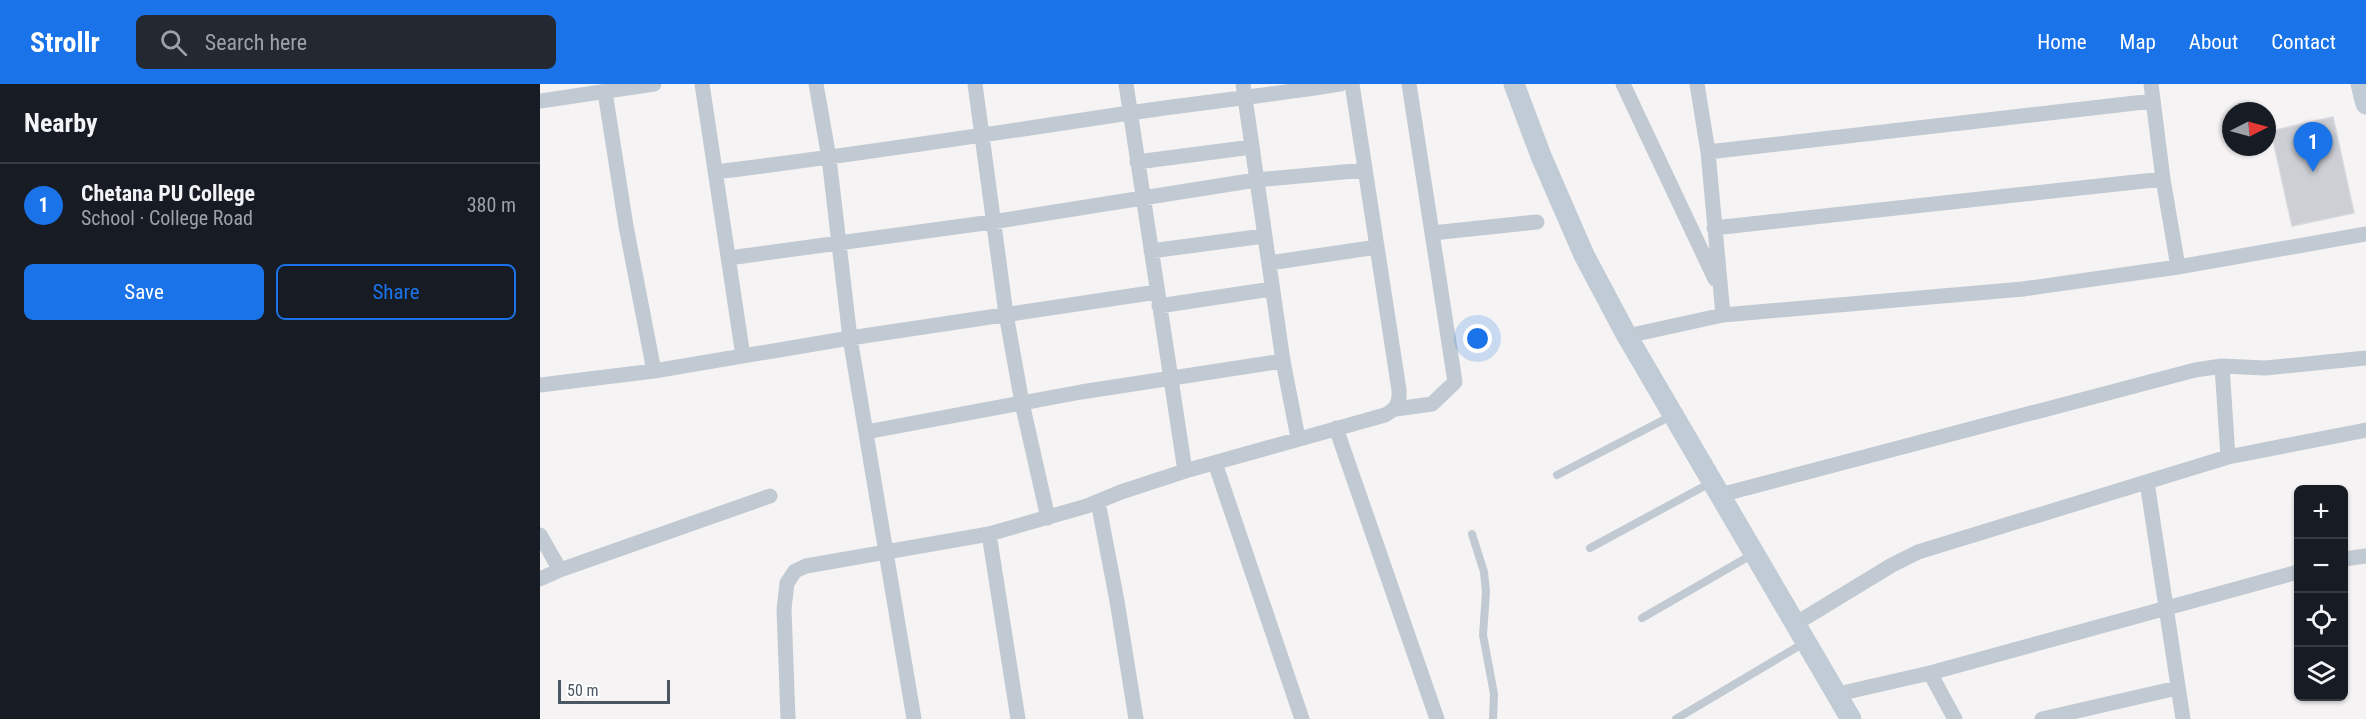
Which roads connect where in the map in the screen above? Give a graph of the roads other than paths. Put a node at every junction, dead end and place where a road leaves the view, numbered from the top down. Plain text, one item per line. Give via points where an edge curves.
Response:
1 (654, 84) edge
2 (702, 84) edge
3 (816, 84) edge
4 (975, 84) edge
5 (1126, 84) edge
6 (1340, 84) edge
7 (1352, 84) edge
8 (1409, 84) edge
9 (1514, 84) edge
10 (1623, 84) edge
11 (1697, 84) edge
12 (2151, 84) edge
13 (2361, 84) edge
14 (584, 89) edge
15 (605, 92) junction
16 (1244, 92) edge
17 (540, 101) edge
18 (2153, 101) junction
19 (2366, 104) edge
20 (1131, 113) junction
21 (981, 137) junction
22 (1252, 147) junction
23 (1708, 152) junction
24 (829, 158) junction
25 (1137, 162) junction
26 (1365, 170) junction
27 (716, 172) junction
28 (2163, 179) junction
29 (1256, 180) junction
30 (1143, 198) junction
31 (993, 222) junction
32 (1537, 222) dead end
33 (1714, 228) junction
34 (1432, 233) junction
35 (2366, 234) edge
36 (1264, 236) junction
37 (839, 242) junction
38 (1377, 247) junction
39 (1151, 251) junction
40 (729, 258) junction
41 (1269, 263) junction
42 (2178, 267) junction
43 (1272, 289) junction
44 (1720, 290) junction
45 (1158, 299) junction
46 (1006, 314) junction
47 (1723, 315) junction
48 (1628, 336) junction
49 (850, 338) junction
50 (743, 356) junction
51 (2366, 358) edge
52 (1283, 361) junction
53 (2222, 366) junction
54 (654, 371) junction
55 (1170, 378) junction
56 (540, 385) edge
57 (1022, 404) junction
58 (1396, 409) junction
59 (1673, 414) junction
60 (1336, 428) junction
61 (2366, 430) edge
62 (866, 432) junction
63 (1298, 438) junction
64 (2228, 457) junction
65 (1215, 463) junction
66 (1185, 471) junction
67 (1557, 475) dead end
68 (2148, 482) junction
69 (1716, 488) junction
70 (770, 495) dead end
71 (1098, 502) junction
72 (1048, 518) junction
73 (989, 534) junction
74 (1472, 534) dead end
75 (540, 535) edge
76 (1590, 548) dead end
77 (886, 552) junction
78 (1754, 554) junction
79 (2366, 556) edge
80 (2348, 559) edge
81 (560, 570) junction
82 (2294, 573) edge
83 (540, 579) edge
84 (2167, 609) junction
85 (1642, 618) dead end
86 (1800, 633) junction
87 (1929, 673) junction
88 (2177, 688) junction
89 (1838, 694) junction
90 (788, 719) edge
91 (914, 719) edge
92 (1018, 719) edge
93 (1136, 719) edge
94 (1302, 719) edge
95 (1437, 719) edge
96 (1493, 719) edge
97 (1677, 719) edge
98 (1851, 719) edge
99 (1955, 719) edge
100 (2042, 719) edge
101 (2182, 719) edge

1 - 15 street
2 - 27 street
3 - 24 street
4 - 21 street
5 - 20 street
6 - 16 street
7 - 26 street
8 - 34 street
9 - 48 street via 1540,156 1584,255
10 - 44 street
11 - 23 street
12 - 18 street
13 - 19 street
14 - 15 street
14 - 17 street
15 - 54 street
16 - 20 street
16 - 22 street
18 - 23 street
18 - 28 street
20 - 21 street
20 - 25 street
21 - 24 street
21 - 31 street
22 - 25 street
22 - 29 street
23 - 33 street
24 - 27 street
24 - 37 street
25 - 30 street
26 - 29 street
26 - 38 street
27 - 40 street
28 - 33 street
28 - 42 street
29 - 30 street
29 - 36 street
30 - 31 street
30 - 39 street
31 - 37 street
31 - 46 street
32 - 34 street
33 - 44 street
34 - 58 street via 1455,382 1432,404
35 - 42 street
36 - 39 street
36 - 41 street
37 - 40 street
37 - 49 street
38 - 41 street
38 - 58 street via 1399,390
39 - 45 street
40 - 50 street
41 - 43 street
42 - 47 street via 2023,289
43 - 45 street
43 - 52 street
44 - 47 street
45 - 46 street
45 - 55 street
46 - 49 street
46 - 57 street
47 - 48 street
48 - 59 street
49 - 50 street
49 - 62 street
50 - 54 street
51 - 53 street via 2265,368
52 - 55 street
52 - 63 street
53 - 64 street
53 - 69 street
54 - 56 street
55 - 57 street
55 - 66 street
57 - 62 street
57 - 72 street
58 - 60 street
59 - 67 lane
59 - 69 street
60 - 63 street
60 - 95 street
61 - 64 street
62 - 77 street
63 - 65 street
64 - 68 street
65 - 66 street
65 - 94 street
66 - 71 street
68 - 84 street
68 - 86 street via 1918,552 1892,565
69 - 76 lane
69 - 78 street
70 - 81 street
71 - 72 street
71 - 93 street
72 - 73 street
73 - 77 street
73 - 92 street
74 - 96 lane via 1484,572 1483,636 1494,694
75 - 81 street
77 - 90 street via 806,566 795,571 787,583 784,609
77 - 91 street
78 - 85 lane
78 - 86 street
79 - 80 street
81 - 83 street
82 - 84 street
84 - 87 street
84 - 88 street
86 - 89 street
86 - 97 lane
87 - 89 street
87 - 99 street
88 - 100 street
88 - 101 street
89 - 98 street

